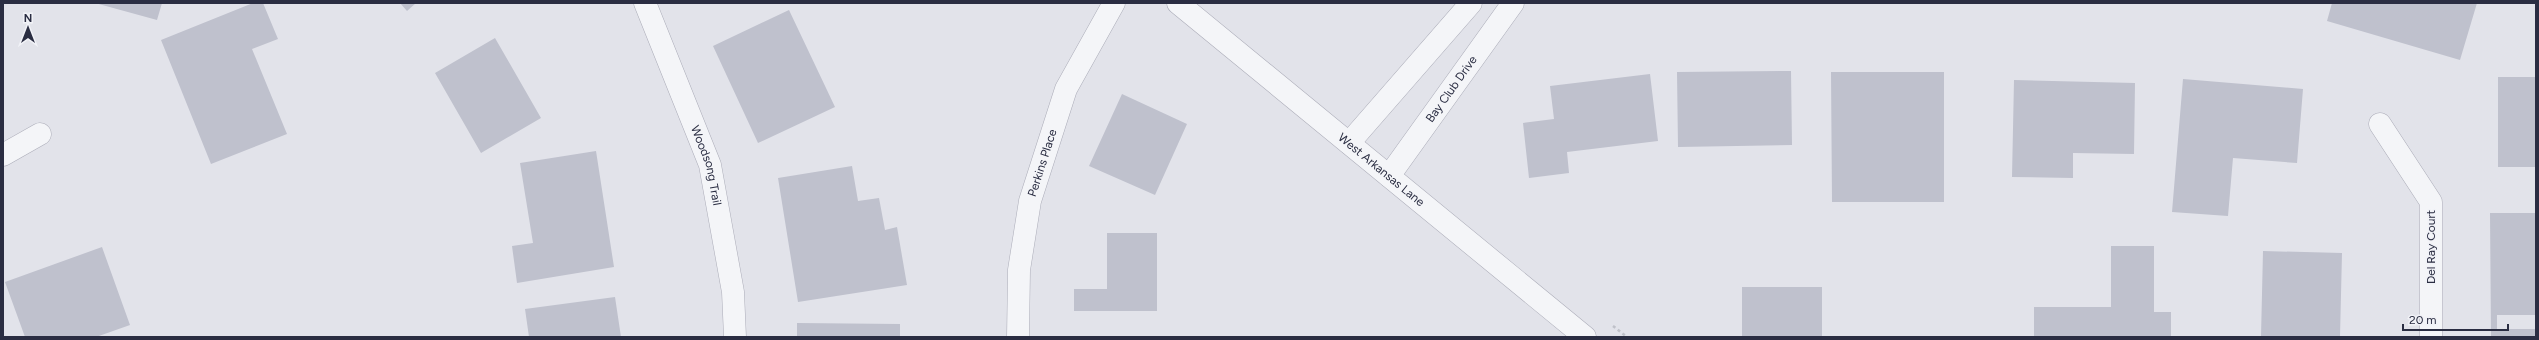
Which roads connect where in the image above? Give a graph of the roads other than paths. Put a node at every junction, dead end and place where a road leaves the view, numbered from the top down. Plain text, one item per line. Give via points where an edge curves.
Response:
1 (645, 3) edge
2 (1114, 3) edge
3 (1178, 3) edge
4 (1471, 3) edge
5 (1513, 3) edge
6 (2380, 124) dead end
7 (40, 134) dead end
8 (1349, 143) junction
9 (3, 155) edge
10 (1389, 176) junction
11 (735, 337) edge
12 (1018, 337) edge
13 (1585, 337) edge
14 (2431, 337) edge

1 - 11 street, Woodsong Trail via 710,165 733,292
2 - 12 street, Perkins Place via 1066,89 1030,201 1019,270
3 - 8 street, West Arkansas Lane
4 - 8 street
5 - 10 street, Bay Club Drive
6 - 14 street, Del Ray Court via 2430,202
7 - 9 street
8 - 10 street, West Arkansas Lane
10 - 13 street, West Arkansas Lane

